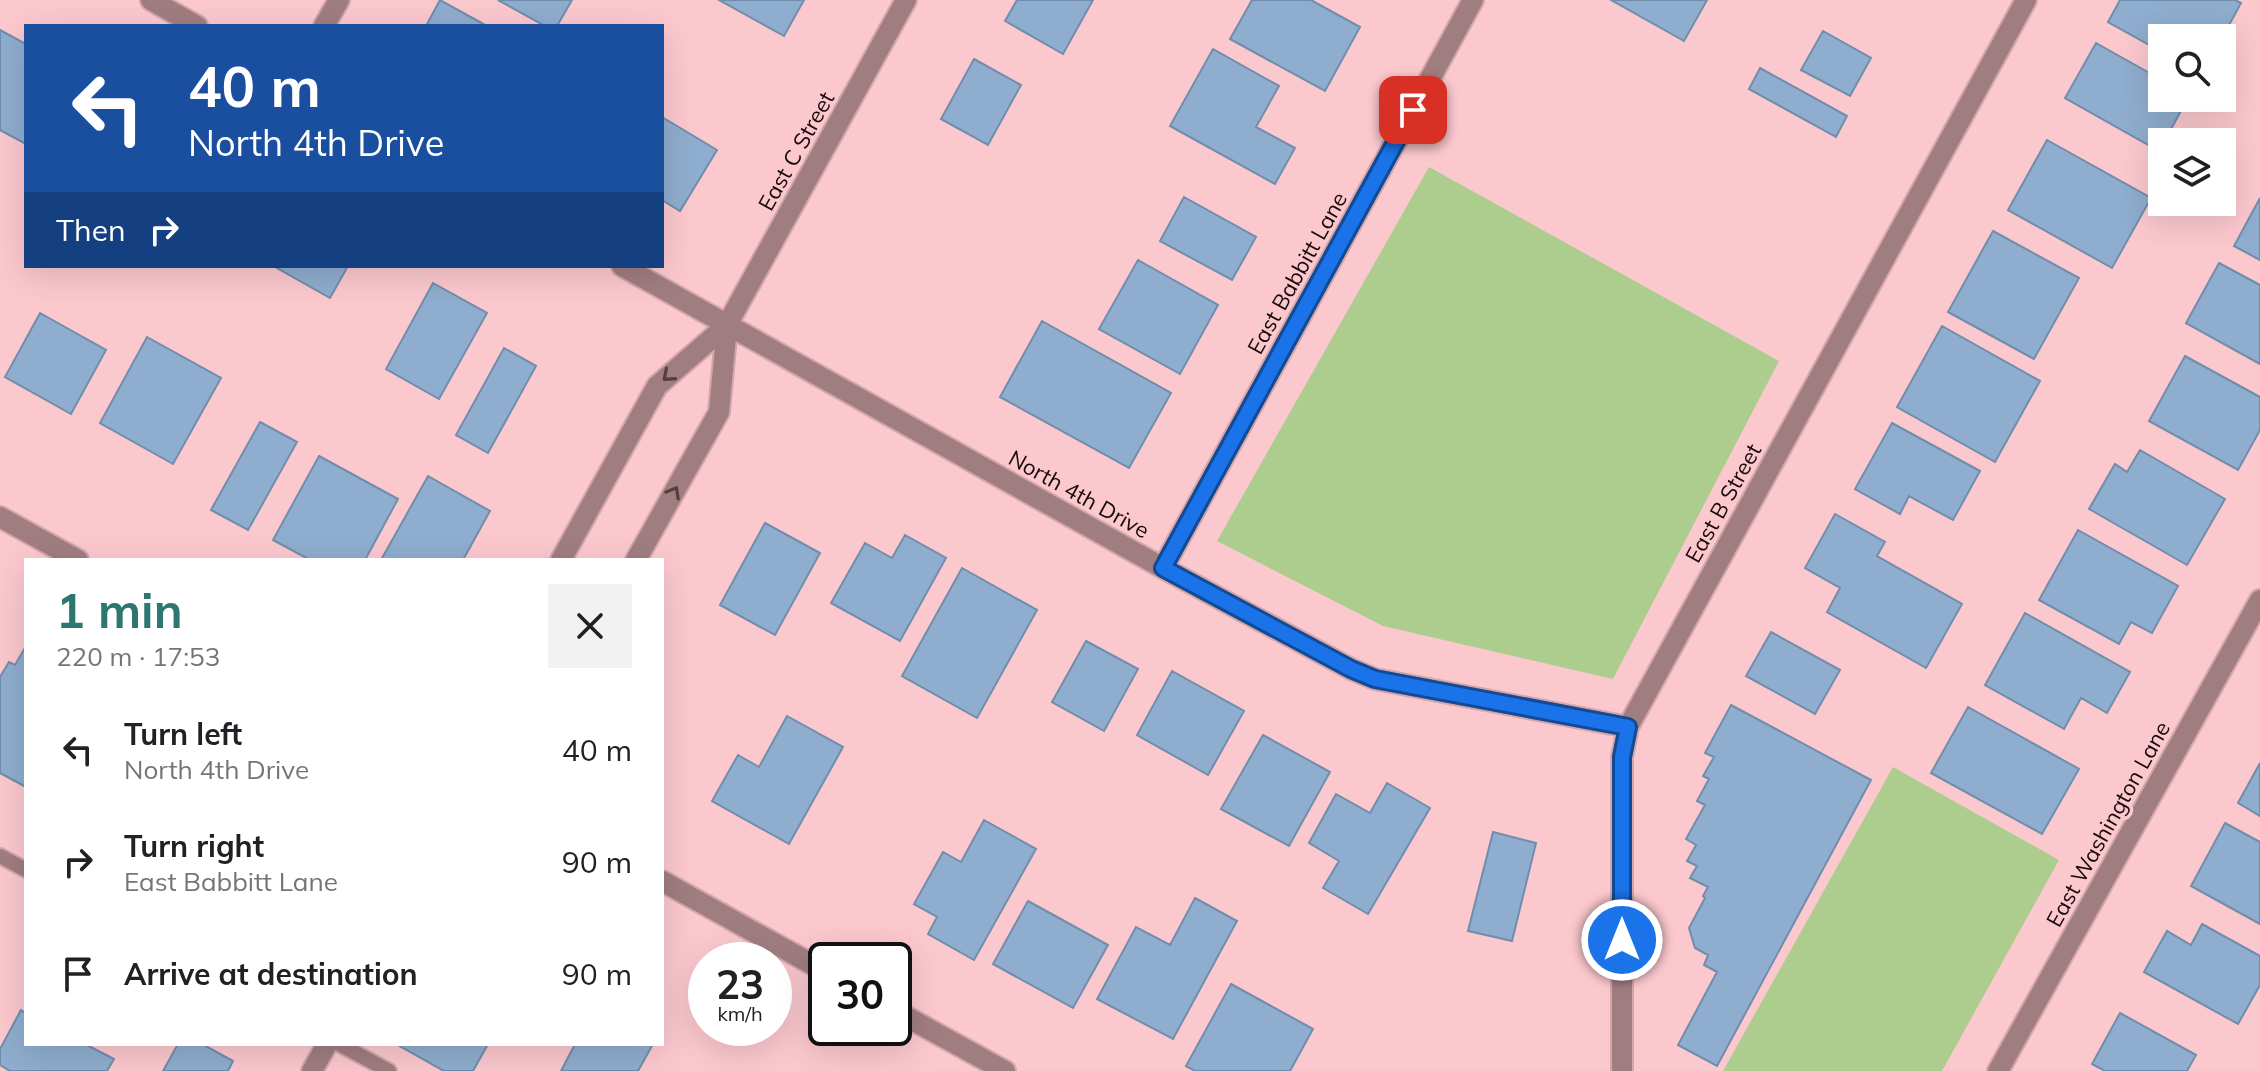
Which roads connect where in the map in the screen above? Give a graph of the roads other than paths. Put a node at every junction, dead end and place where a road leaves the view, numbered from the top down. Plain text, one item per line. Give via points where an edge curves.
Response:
1 (151, 0) edge
2 (339, 0) edge
3 (906, 0) edge
4 (1473, 0) edge
5 (2026, 0) edge
6 (193, 24) edge
7 (325, 24) edge
8 (626, 268) edge
9 (727, 325) junction
10 (0, 517) edge
11 (74, 558) edge
12 (562, 558) edge
13 (637, 558) edge
14 (1163, 568) junction
15 (2260, 600) edge
16 (1628, 727) junction
17 (0, 856) edge
18 (24, 869) edge
19 (664, 882) edge
20 (808, 962) edge
21 (912, 1020) edge
22 (326, 1046) edge
23 (343, 1046) edge
24 (312, 1071) edge
25 (389, 1071) edge
26 (1005, 1071) edge
27 (1622, 1071) edge
28 (1998, 1071) edge

1 - 6 street
2 - 7 street
3 - 9 street, East C Street
4 - 14 street, East Babbitt Lane
5 - 16 street, East B Street
8 - 9 street, North 4th Drive
9 -> 12 street, East C Street via 657,386
13 -> 9 street, East C Street via 719,412
9 - 14 street, North 4th Drive
10 - 11 street
14 - 16 street, North 4th Drive via 1375,679
15 - 28 street, East Washington Lane
16 - 27 street, East B Street via 1622,757
17 - 18 lane
19 - 20 street
21 - 26 street
22 - 24 street
23 - 25 lane

